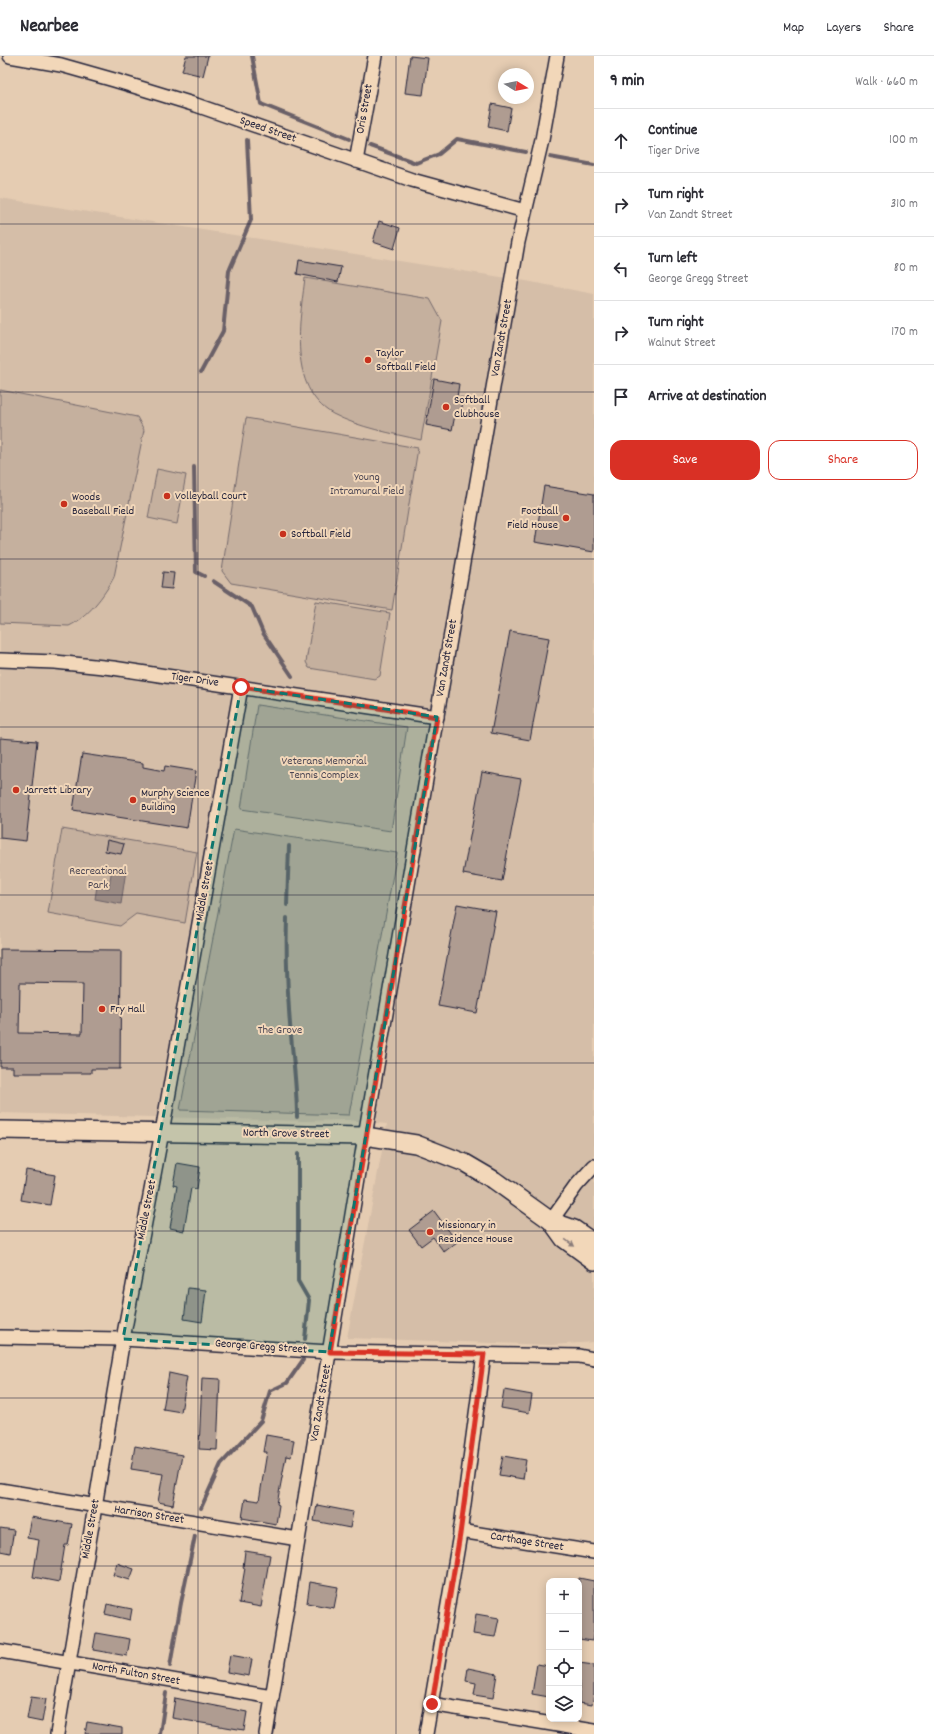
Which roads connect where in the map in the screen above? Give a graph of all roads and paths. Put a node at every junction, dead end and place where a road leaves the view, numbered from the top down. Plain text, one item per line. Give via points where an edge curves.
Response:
1 (10, 56) edge
2 (375, 56) edge
3 (557, 56) edge
4 (356, 161) junction
5 (525, 211) junction
6 (0, 660) edge
7 (241, 687) junction
8 (437, 717) junction
9 (0, 1130) edge
10 (162, 1132) junction
11 (366, 1136) junction
12 (594, 1166) edge
13 (551, 1221) junction
14 (594, 1243) edge
15 (594, 1261) edge
16 (0, 1337) edge
17 (123, 1339) junction
18 (330, 1352) junction
19 (594, 1353) edge
20 (484, 1354) junction
21 (579, 1356) junction
22 (594, 1358) edge
23 (0, 1490) edge
24 (95, 1506) junction
25 (460, 1531) junction
26 (298, 1539) junction
27 (594, 1552) edge
28 (0, 1651) edge
29 (69, 1662) junction
30 (272, 1697) junction
31 (432, 1704) junction
32 (594, 1731) edge
33 (57, 1734) edge
34 (266, 1734) edge
35 (426, 1734) edge

1 - 4 street, Speed Street via 61,65 114,80 196,105
2 - 4 street, Oris Street
3 - 5 street, Van Zandt Street via 542,140
4 - 5 street, Speed Street via 428,185
5 - 8 street, Van Zandt Street
6 - 7 street, Tiger Drive via 106,667
7 - 8 street, Tiger Drive
7 - 10 street, Middle Street
8 - 11 street, Van Zandt Street
9 - 10 main road, North Grove Street
10 - 11 main road, North Grove Street
10 - 17 street, Middle Street
11 - 13 main road, North Grove Street via 416,1144 465,1163 494,1180
11 - 18 street, Van Zandt Street
12 - 13 street
13 - 14 main road, North Grove Street via 574,1229
13 -> 15 main road, North Grove Street via 564,1239
16 - 17 street, George Gregg Street
17 - 18 street, George Gregg Street
17 - 24 street, Middle Street
18 - 20 street, George Gregg Street
18 - 26 street, Van Zandt Street
19 - 21 street
20 - 21 street, George Gregg Street
20 - 25 street
21 - 22 street, George Gregg Street
23 - 24 street, Harrison Street
24 - 26 street, Harrison Street
24 - 29 street, Middle Street
25 - 27 street, Carthage Street
25 - 31 street
26 - 30 street, Van Zandt Street
28 - 29 street, North Fulton Street
29 - 30 street, North Fulton Street
29 - 33 street, Middle Street
30 - 34 street, Van Zandt Street
31 - 32 street
31 - 35 street

